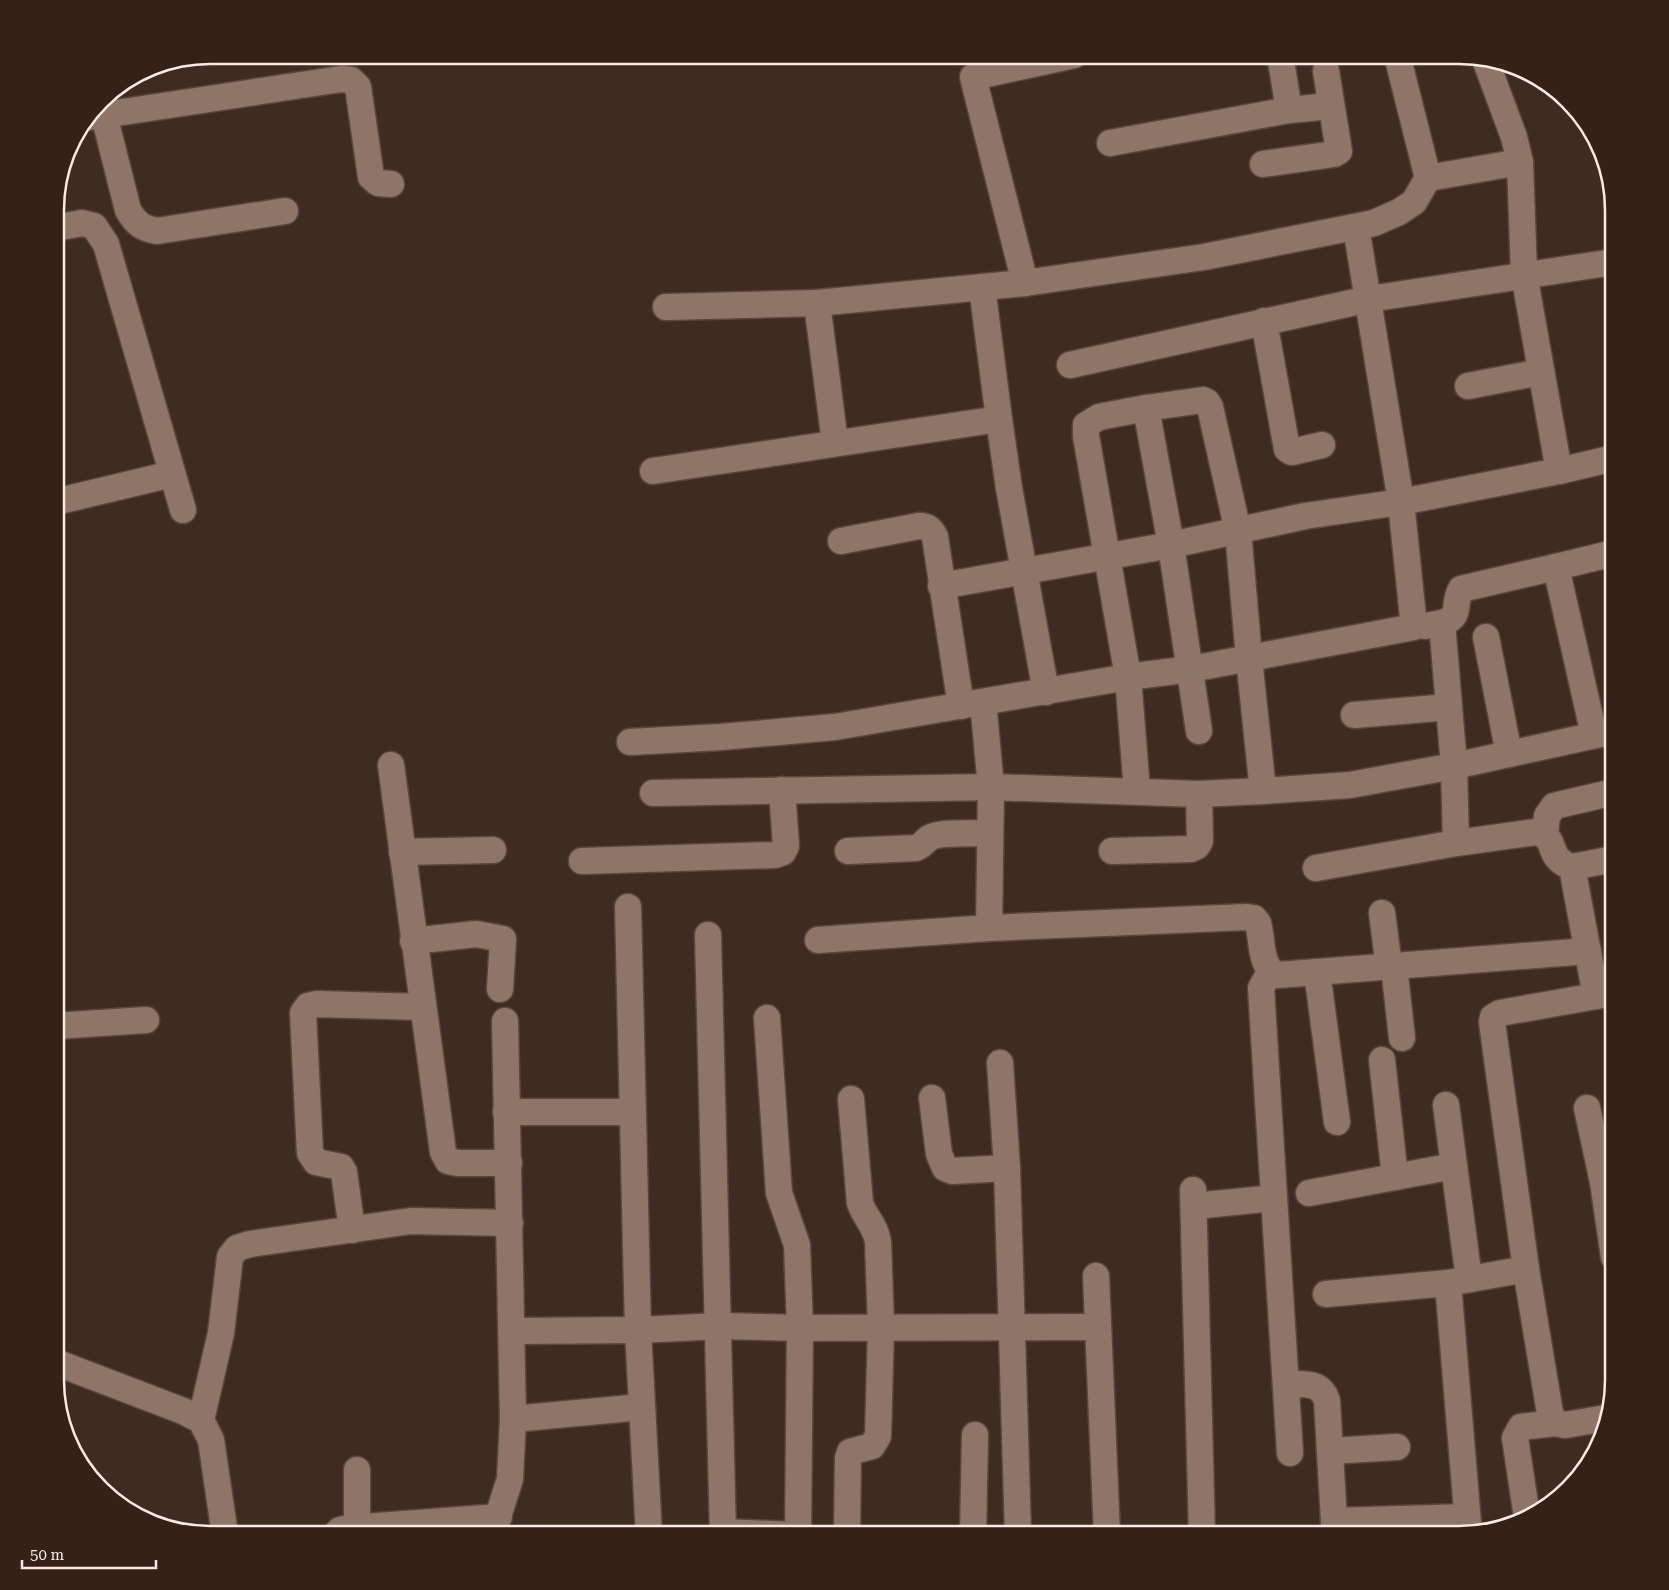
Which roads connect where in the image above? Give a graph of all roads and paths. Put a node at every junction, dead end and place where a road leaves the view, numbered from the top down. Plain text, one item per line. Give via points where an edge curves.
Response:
1 (1033, 64) edge
2 (1281, 64) edge
3 (1398, 64) edge
4 (1488, 67) edge
5 (1326, 71) dead end
6 (1331, 106) junction
7 (1289, 110) junction
8 (98, 116) edge
9 (97, 117) edge
10 (1110, 142) dead end
11 (1520, 162) junction
12 (1262, 164) dead end
13 (1428, 178) junction
14 (391, 184) dead end
15 (285, 211) dead end
16 (64, 227) edge
17 (1356, 227) junction
18 (1605, 263) edge
19 (1524, 274) junction
20 (1025, 283) junction
21 (982, 287) junction
22 (1369, 299) junction
23 (818, 303) junction
24 (666, 307) dead end
25 (1264, 321) junction
26 (1070, 365) dead end
27 (1541, 372) junction
28 (1468, 386) dead end
29 (1146, 408) junction
30 (1000, 419) junction
31 (835, 443) junction
32 (1322, 445) dead end
33 (1605, 460) edge
34 (653, 471) dead end
35 (1559, 471) junction
36 (172, 474) junction
37 (64, 500) edge
38 (1401, 502) junction
39 (183, 510) dead end
40 (1238, 531) junction
41 (841, 541) dead end
42 (1171, 545) junction
43 (1605, 555) edge
44 (1108, 557) junction
45 (1556, 567) junction
46 (1023, 571) junction
47 (942, 586) junction
48 (1442, 623) junction
49 (1414, 627) junction
50 (1486, 636) dead end
51 (1249, 658) junction
52 (1191, 669) junction
53 (1128, 677) junction
54 (1046, 692) junction
55 (972, 704) junction
56 (1449, 707) junction
57 (1354, 715) dead end
58 (1199, 731) dead end
59 (1604, 733) edge
60 (630, 742) dead end
61 (1509, 754) junction
62 (391, 765) dead end
63 (1454, 766) junction
64 (991, 786) junction
65 (782, 790) junction
66 (1137, 791) junction
67 (1263, 791) junction
68 (653, 792) dead end
69 (1199, 794) junction
70 (1605, 794) edge
71 (990, 833) junction
72 (1545, 834) junction
73 (1456, 843) junction
74 (493, 850) dead end
75 (848, 851) dead end
76 (1112, 851) dead end
77 (402, 852) junction
78 (582, 861) dead end
79 (1605, 862) edge
80 (1572, 867) junction
81 (1316, 868) dead end
82 (628, 907) dead end
83 (1382, 913) dead end
84 (989, 928) junction
85 (708, 935) dead end
86 (818, 940) dead end
87 (414, 941) junction
88 (1588, 951) junction
89 (1391, 966) junction
90 (1270, 972) junction
91 (1317, 972) junction
92 (500, 989) dead end
93 (1605, 994) edge
94 (422, 1006) junction
95 (767, 1018) dead end
96 (146, 1020) dead end
97 (505, 1021) dead end
98 (64, 1025) edge
99 (1402, 1038) dead end
100 (1382, 1060) dead end
101 (1000, 1063) dead end
102 (932, 1098) dead end
103 (850, 1099) dead end
104 (1446, 1105) dead end
105 (1587, 1108) dead end
106 (506, 1112) junction
107 (632, 1112) junction
108 (1337, 1122) dead end
109 (509, 1163) junction
110 (1454, 1166) junction
111 (1007, 1168) junction
112 (1394, 1177) junction
113 (1309, 1193) dead end
114 (1274, 1198) junction
115 (1605, 1199) edge
116 (510, 1223) junction
117 (352, 1230) junction
118 (1526, 1269) junction
119 (1096, 1276) dead end
120 (1459, 1281) junction
121 (1326, 1294) dead end
122 (720, 1326) junction
123 (880, 1327) junction
124 (1098, 1327) junction
125 (800, 1328) junction
126 (1011, 1328) junction
127 (638, 1330) junction
128 (512, 1331) junction
129 (64, 1365) edge
130 (1286, 1384) junction
131 (642, 1408) junction
132 (513, 1419) junction
133 (1600, 1419) edge
134 (201, 1420) junction
135 (1555, 1423) junction
136 (975, 1435) dead end
137 (1397, 1447) dead end
138 (1330, 1451) junction
139 (1290, 1452) dead end
140 (357, 1470) dead end
141 (1527, 1509) edge
142 (224, 1526) edge
143 (363, 1526) edge
144 (495, 1526) edge
145 (649, 1526) edge
146 (724, 1526) edge
147 (798, 1526) edge
148 (848, 1526) edge
149 (974, 1526) edge
150 (1018, 1526) edge
151 (1107, 1526) edge
152 (1202, 1526) edge
153 (1334, 1526) edge
154 (1467, 1526) edge

1 - 20 street via 973,77
2 - 7 street
3 - 13 street
4 - 11 street via 1514,136
5 - 6 street
6 - 7 street
6 - 12 street via 1340,148 1336,153
7 - 10 street
8 - 14 street via 351,80 358,87 371,177 378,183
9 - 15 street via 128,210 143,228 157,231
11 - 13 street
11 - 19 street
13 - 17 street via 1414,202 1374,223
16 - 36 street via 94,226 106,244
17 - 20 street via 1204,257
17 - 22 street
18 - 19 street
19 - 22 street
19 - 27 street
20 - 21 street
21 - 23 street
21 - 30 street
22 - 25 street
22 - 38 street
23 - 24 street
23 - 31 street
25 - 26 street
25 - 32 street via 1286,449 1292,452
27 - 28 street
27 - 35 street
29 - 40 street via 1207,402
29 - 42 street
29 - 44 street via 1099,417 1086,425
30 - 31 street
30 - 46 street
31 - 34 street
33 - 35 street
35 - 38 street
36 - 37 street
36 - 39 street
38 - 40 street via 1304,516
38 - 49 street
40 - 42 street
40 - 51 street
41 - 47 street via 926,526 935,537
42 - 44 street
42 - 52 street
43 - 45 street
44 - 46 street
44 - 53 street
45 - 48 street via 1460,589 1456,612 1451,620
45 - 59 street
46 - 47 street
46 - 54 street
47 - 55 street
48 - 49 street
48 - 56 street
49 - 51 street
50 - 61 street
51 - 52 street
51 - 67 street
52 - 53 street
52 - 58 street
53 - 54 street
53 - 66 street
54 - 55 street
55 - 60 street via 776,733
55 - 64 street
56 - 57 street
56 - 63 street
59 - 61 street
61 - 63 street
62 - 77 street
63 - 67 street via 1350,785
63 - 73 street
64 - 65 street
64 - 66 street
64 - 71 street
65 - 68 street
65 - 78 street via 786,846 783,852 775,855
66 - 69 street
67 - 69 street
69 - 76 street via 1200,841 1197,846 1191,849
70 - 72 street via 1554,806 1547,816
71 - 75 street via 939,835 916,848
71 - 84 street
72 - 73 street via 1536,832
72 - 80 street via 1561,863
73 - 81 street
74 - 77 street
77 - 87 street
79 - 80 street
80 - 88 street
82 - 107 street
83 - 89 street
84 - 86 street
84 - 90 street via 1254,918
85 - 122 street
87 - 92 street via 476,934 503,938
87 - 94 street
88 - 89 street
88 - 93 street
89 - 91 street
89 - 99 street
90 - 91 street via 1278,976
90 - 114 street via 1261,988
91 - 108 street
93 - 118 street via 1500,1013 1493,1017
94 - 109 street via 443,1152 448,1160 458,1163
94 - 117 street via 317,1004 308,1006 303,1013 310,1152 316,1162 341,1167 344,1172
95 - 125 street via 779,1194 797,1245
96 - 98 street
97 - 106 street
100 - 112 street
101 - 111 street
102 - 111 street via 939,1154 945,1168 952,1171
103 - 123 street via 860,1203 876,1231 878,1242
104 - 110 street
105 - 115 street
106 - 107 street
106 - 109 street
107 - 127 street
109 - 116 street
110 - 112 street
110 - 120 street
111 - 126 street
112 - 113 street
114 - 130 street
114 - 152 street via 1193,1198
116 - 117 street via 412,1221
116 - 128 street
117 - 134 street via 237,1248 229,1262 221,1333
118 - 120 street
118 - 135 street via 1550,1413
119 - 124 street
120 - 121 street
120 - 154 street
122 - 125 street
122 - 127 street
122 - 146 street
123 - 125 street
123 - 126 street
123 - 148 street via 878,1436 872,1446 850,1452 848,1458
124 - 126 street
124 - 151 street
125 - 147 street
126 - 150 street
127 - 128 street
127 - 131 street
128 - 132 street
129 - 134 street
130 - 138 street via 1318,1386 1324,1392
130 - 139 street
131 - 132 street
131 - 145 street
132 - 144 street via 510,1479
133 - 135 street via 1565,1425
134 - 142 street via 211,1440
135 - 141 street via 1521,1427 1514,1438
136 - 149 street
137 - 138 street
138 - 153 street
140 - 143 street

